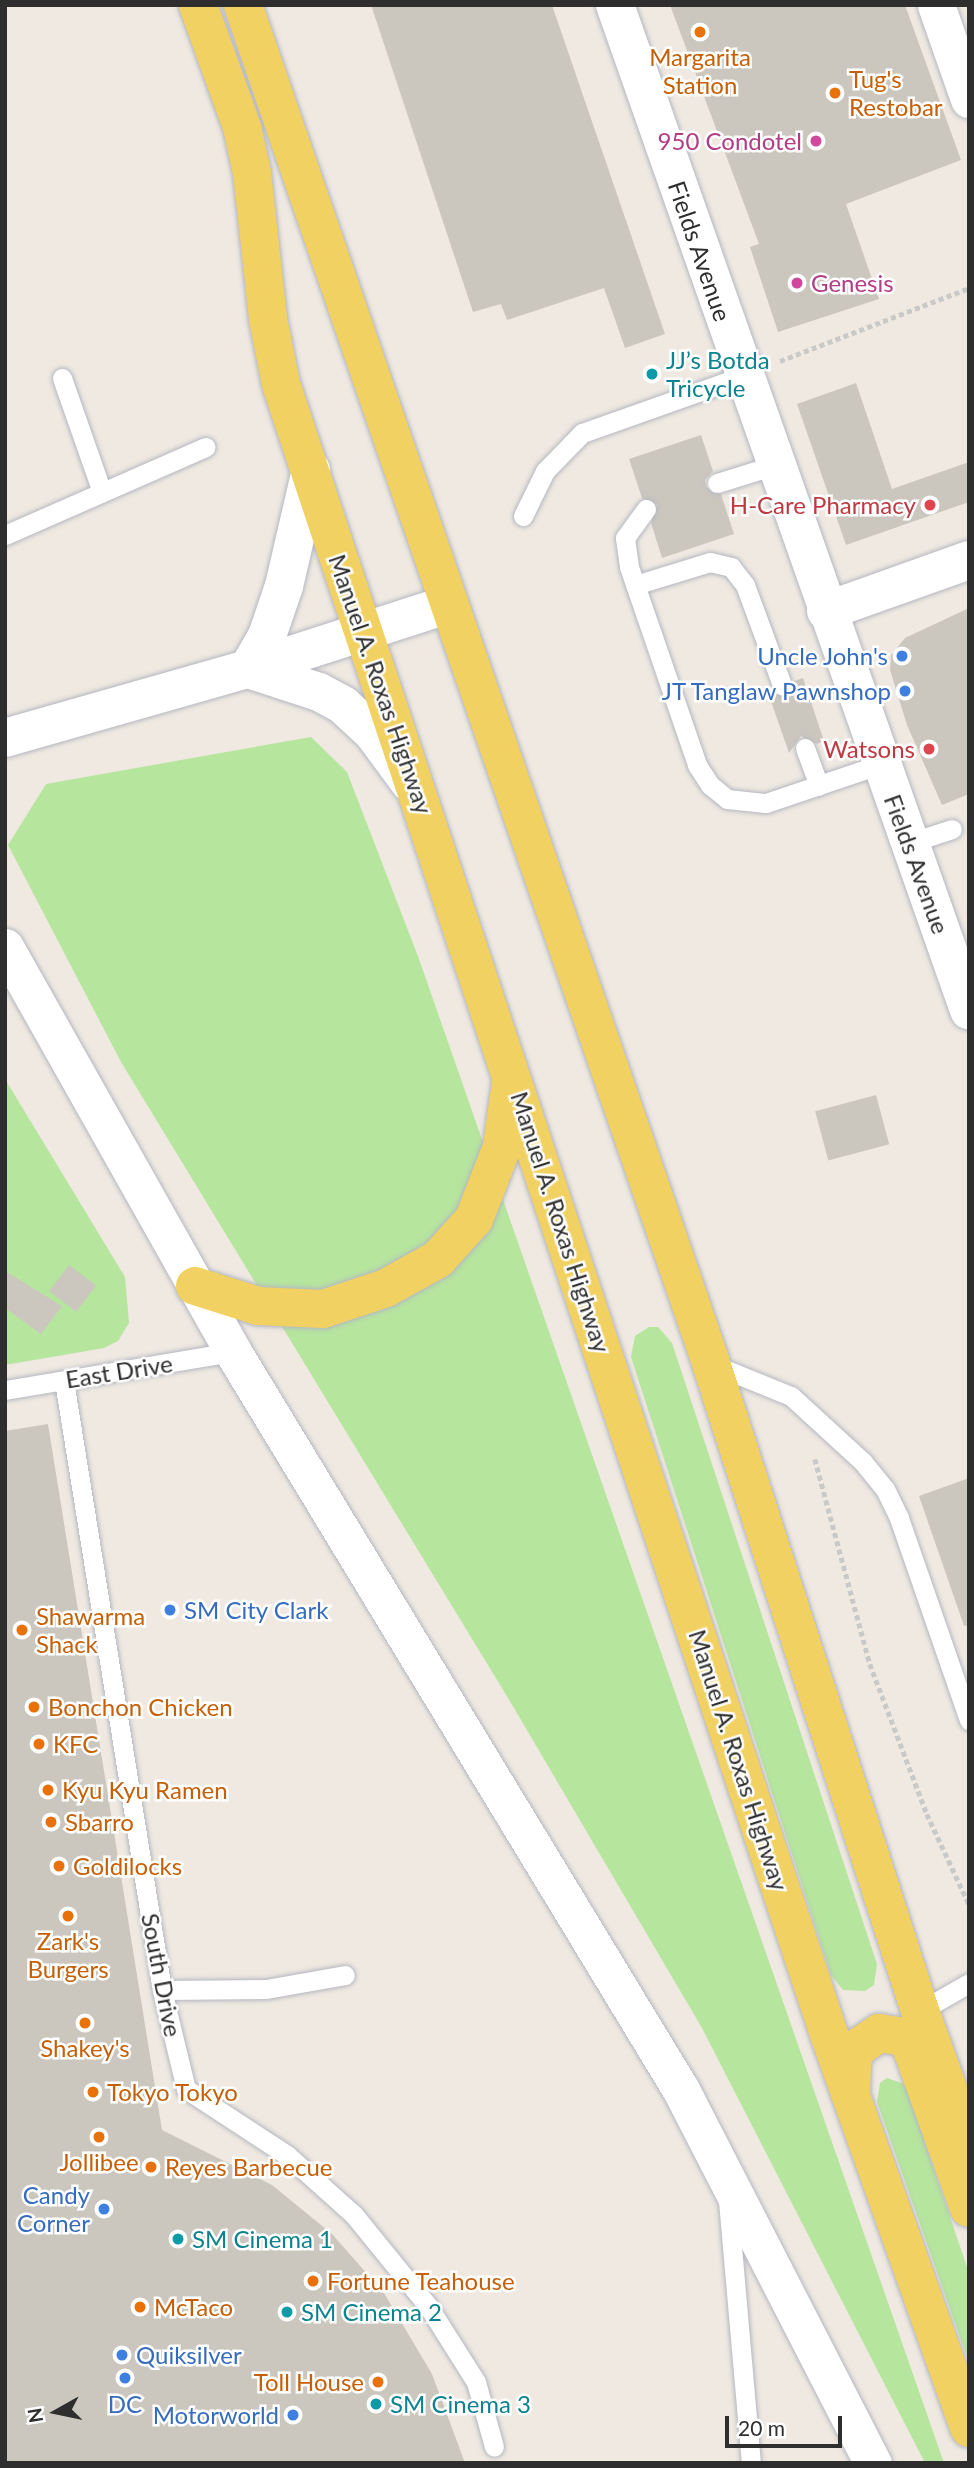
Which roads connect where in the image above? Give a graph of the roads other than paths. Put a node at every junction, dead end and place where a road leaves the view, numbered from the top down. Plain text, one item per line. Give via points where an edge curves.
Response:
1 (198, 5) edge
2 (243, 5) edge
3 (615, 5) edge
4 (936, 5) edge
5 (969, 99) edge
6 (743, 376) junction
7 (62, 377) dead end
8 (205, 447) dead end
9 (775, 465) junction
10 (311, 470) junction
11 (718, 483) dead end
12 (102, 492) junction
13 (646, 509) dead end
14 (523, 516) dead end
15 (5, 535) edge
16 (969, 560) edge
17 (635, 585) junction
18 (449, 604) junction
19 (826, 611) junction
20 (363, 635) junction
21 (248, 669) junction
22 (782, 685) dead end
23 (5, 738) edge
24 (806, 748) dead end
25 (881, 764) junction
26 (819, 786) junction
27 (421, 799) junction
28 (952, 829) dead end
29 (909, 843) junction
30 (5, 947) edge
31 (969, 1010) edge
32 (512, 1073) junction
33 (195, 1286) junction
34 (233, 1352) junction
35 (711, 1363) junction
36 (64, 1381) junction
37 (5, 1390) edge
38 (969, 1720) edge
39 (345, 1975) dead end
40 (969, 1983) edge
41 (162, 1990) junction
42 (920, 2011) junction
43 (852, 2100) junction
44 (968, 2142) edge
45 (726, 2172) junction
46 (969, 2208) edge
47 (969, 2428) edge
48 (495, 2448) dead end
49 (751, 2463) edge
50 (873, 2463) edge

1 - 10 main road, Manuel A. Roxas Highway via 242,127 281,384
2 - 18 main road
3 - 6 main road, Fields Avenue
4 - 5 street
6 - 9 main road, Fields Avenue
6 - 14 lane via 582,433 545,471
7 - 12 lane
8 - 12 lane
9 - 11 lane
9 - 19 main road, Fields Avenue
10 - 20 main road, Manuel A. Roxas Highway
10 - 21 main road via 284,586 267,636
12 - 15 lane
13 - 17 lane via 625,538
16 - 19 main road
17 - 22 lane via 710,562 732,567 745,586
17 - 26 lane via 697,765 710,785 727,799 745,804 766,803
18 - 20 main road
18 - 35 main road
19 - 25 main road, Fields Avenue
20 - 21 main road
20 - 27 main road, Manuel A. Roxas Highway
21 - 23 main road
21 - 27 main road via 319,692 343,705 373,733
24 - 26 lane
25 - 26 lane
25 - 29 main road, Fields Avenue
27 - 32 main road, Manuel A. Roxas Highway
28 - 29 lane
29 - 31 main road, Fields Avenue
30 - 33 street
32 - 33 main road via 502,1147 474,1219 438,1259 386,1288 323,1309 258,1306
32 - 43 main road, Manuel A. Roxas Highway
33 - 34 street
34 - 36 lane, East Drive
34 - 45 street
35 - 38 lane via 791,1396 863,1462 885,1489
35 - 42 main road
36 - 37 lane, East Drive
36 - 41 lane, South Drive
39 - 41 lane via 266,1989
40 - 42 lane
41 - 48 lane, South Drive via 186,2089 287,2155 354,2215 428,2306 476,2382
42 - 44 main road
43 - 46 main road via 852,2061 857,2048 879,2034 903,2037 911,2046
43 - 47 main road, Manuel A. Roxas Highway
45 - 49 lane
45 - 50 street

